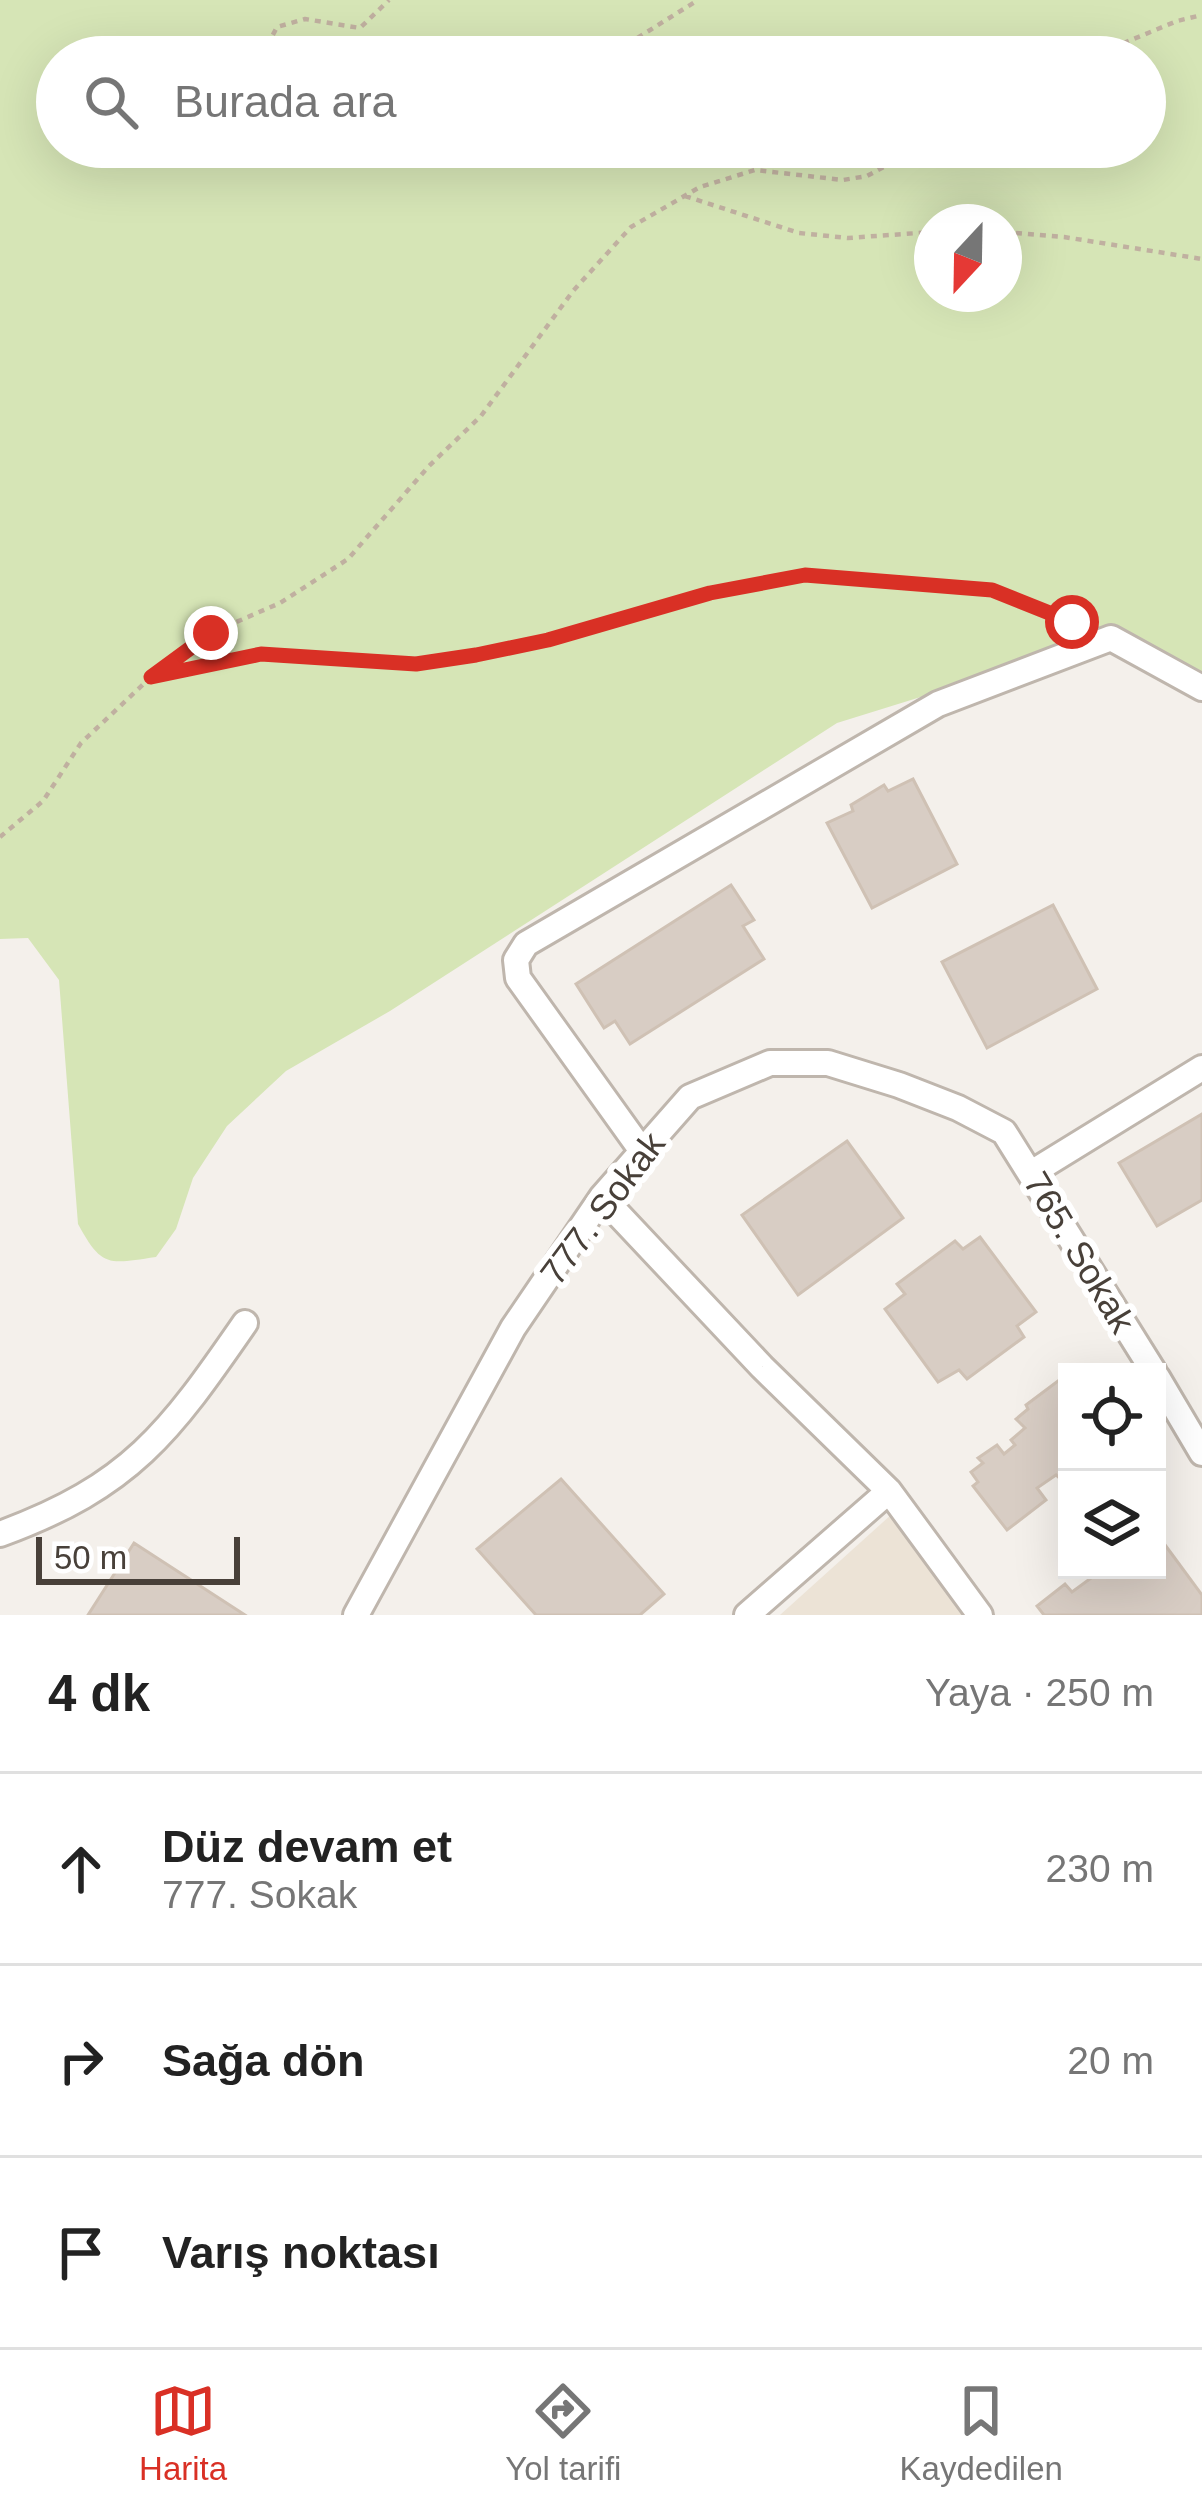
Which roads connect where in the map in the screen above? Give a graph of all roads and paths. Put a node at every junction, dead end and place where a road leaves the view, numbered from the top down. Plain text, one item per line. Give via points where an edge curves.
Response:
1 (389, 0) edge
2 (698, 0) edge
3 (1202, 15) edge
4 (272, 36) edge
5 (641, 36) edge
6 (1141, 36) edge
7 (882, 168) edge
8 (685, 196) junction
9 (914, 233) edge
10 (1022, 234) edge
11 (1202, 259) edge
12 (1112, 638) junction
13 (151, 677) junction
14 (1202, 688) edge
15 (0, 837) edge
16 (1202, 1068) edge
17 (1004, 1132) joint
18 (642, 1151) junction
19 (1033, 1172) junction
20 (602, 1197) junction
21 (245, 1323) dead end
22 (1149, 1363) edge
23 (1166, 1391) edge
24 (1202, 1453) edge
25 (889, 1491) junction
26 (0, 1534) edge
27 (356, 1615) edge
28 (747, 1615) edge
29 (980, 1615) edge

1 - 4 path via 360,28 305,19
2 - 5 path
3 - 6 path
7 - 8 path via 843,180 755,170
8 - 9 path via 800,233
8 - 13 path via 631,227 602,256 481,416 348,559 280,603 211,633
10 - 11 path
12 - 13 path via 992,590 805,575 476,655 416,664 261,654
12 - 14 street
12 - 18 street via 938,704 526,944 516,960 518,978
13 - 15 path via 81,743 43,801
16 - 19 street
17 - 18 street, 777. Sokak via 939,1100 827,1063 770,1063 690,1097
17 - 19 street, 765. Sokak
18 - 20 street, 777. Sokak
19 - 22 street, 765. Sokak
20 - 25 street
20 - 27 street, 777. Sokak via 513,1328
21 - 26 street via 177,1420 118,1476
23 - 24 street, 765. Sokak
25 - 28 street
25 - 29 street

